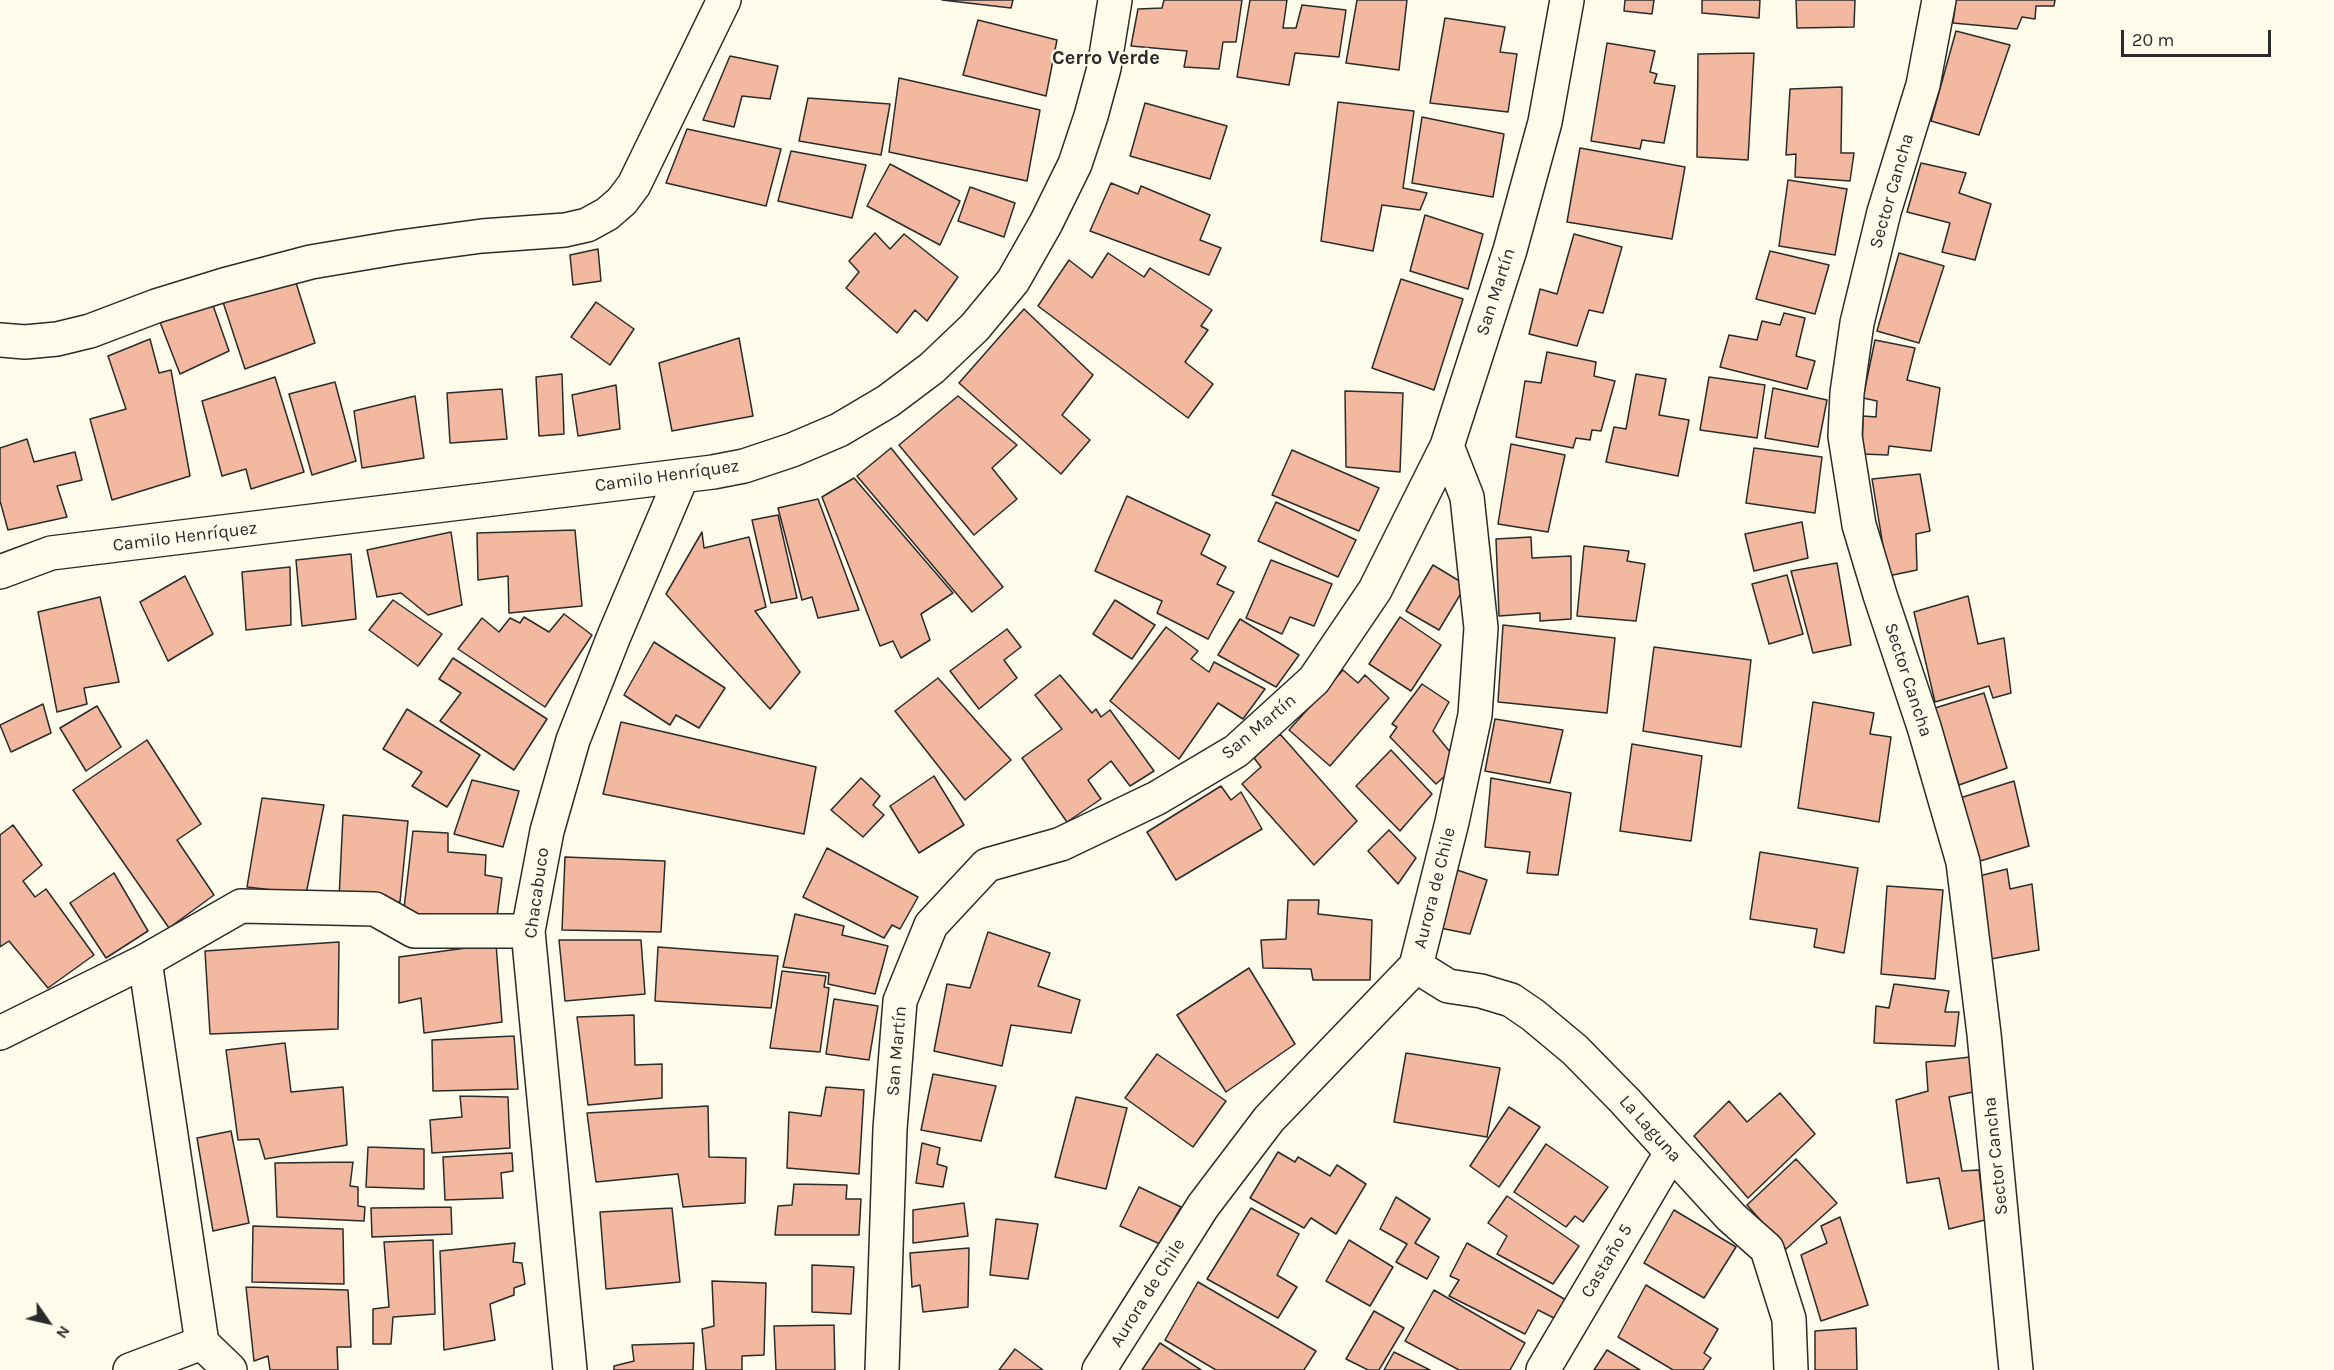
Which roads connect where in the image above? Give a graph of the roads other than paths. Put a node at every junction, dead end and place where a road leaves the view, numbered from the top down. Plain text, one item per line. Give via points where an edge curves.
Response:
1 (724, 0) edge
2 (1114, 0) edge
3 (1567, 0) edge
4 (1940, 0) edge
5 (0, 340) edge
6 (1447, 446) junction
7 (682, 476) junction
8 (0, 572) edge
9 (528, 931) junction
10 (145, 961) junction
11 (1416, 966) junction
12 (0, 1033) edge
13 (1671, 1153) junction
14 (202, 1342) junction
15 (130, 1370) edge
16 (230, 1370) edge
17 (570, 1370) edge
18 (882, 1370) edge
19 (1099, 1370) edge
20 (1543, 1370) edge
21 (1791, 1370) edge
22 (2016, 1370) edge

1 - 5 street via 634,185 607,214 587,225 482,236 311,262 156,306 90,331 57,339
2 - 7 street, Camilo Henríquez via 1104,68 1075,164 1047,224 1013,281 975,327 932,368 888,401 838,430 744,466
3 - 6 street, San Martín via 1545,122 1510,250
4 - 22 street, Sector Cancha via 1923,85 1884,212 1857,322 1845,436 1859,525 1963,862 1984,1034
6 - 11 street, Aurora de Chile via 1467,497 1481,628 1475,716
6 - 18 street, San Martín via 1375,590 1314,680 1236,751 1157,798 1061,844 987,865 931,925 900,1000 890,1129
7 - 8 street, Camilo Henríquez via 51,553
7 - 9 street, Chacabuco via 573,740 546,831
9 - 10 street via 414,931 375,909 241,906
9 - 17 street, Chacabuco
10 - 12 street
10 - 14 street
11 - 13 street, La Laguna via 1448,986 1511,1000 1533,1015 1575,1050
11 - 19 street, Aurora de Chile via 1269,1119 1203,1206
13 - 20 street, Castaño 5
13 - 21 street, La Laguna via 1767,1249 1789,1319
14 - 15 street
14 - 16 street

